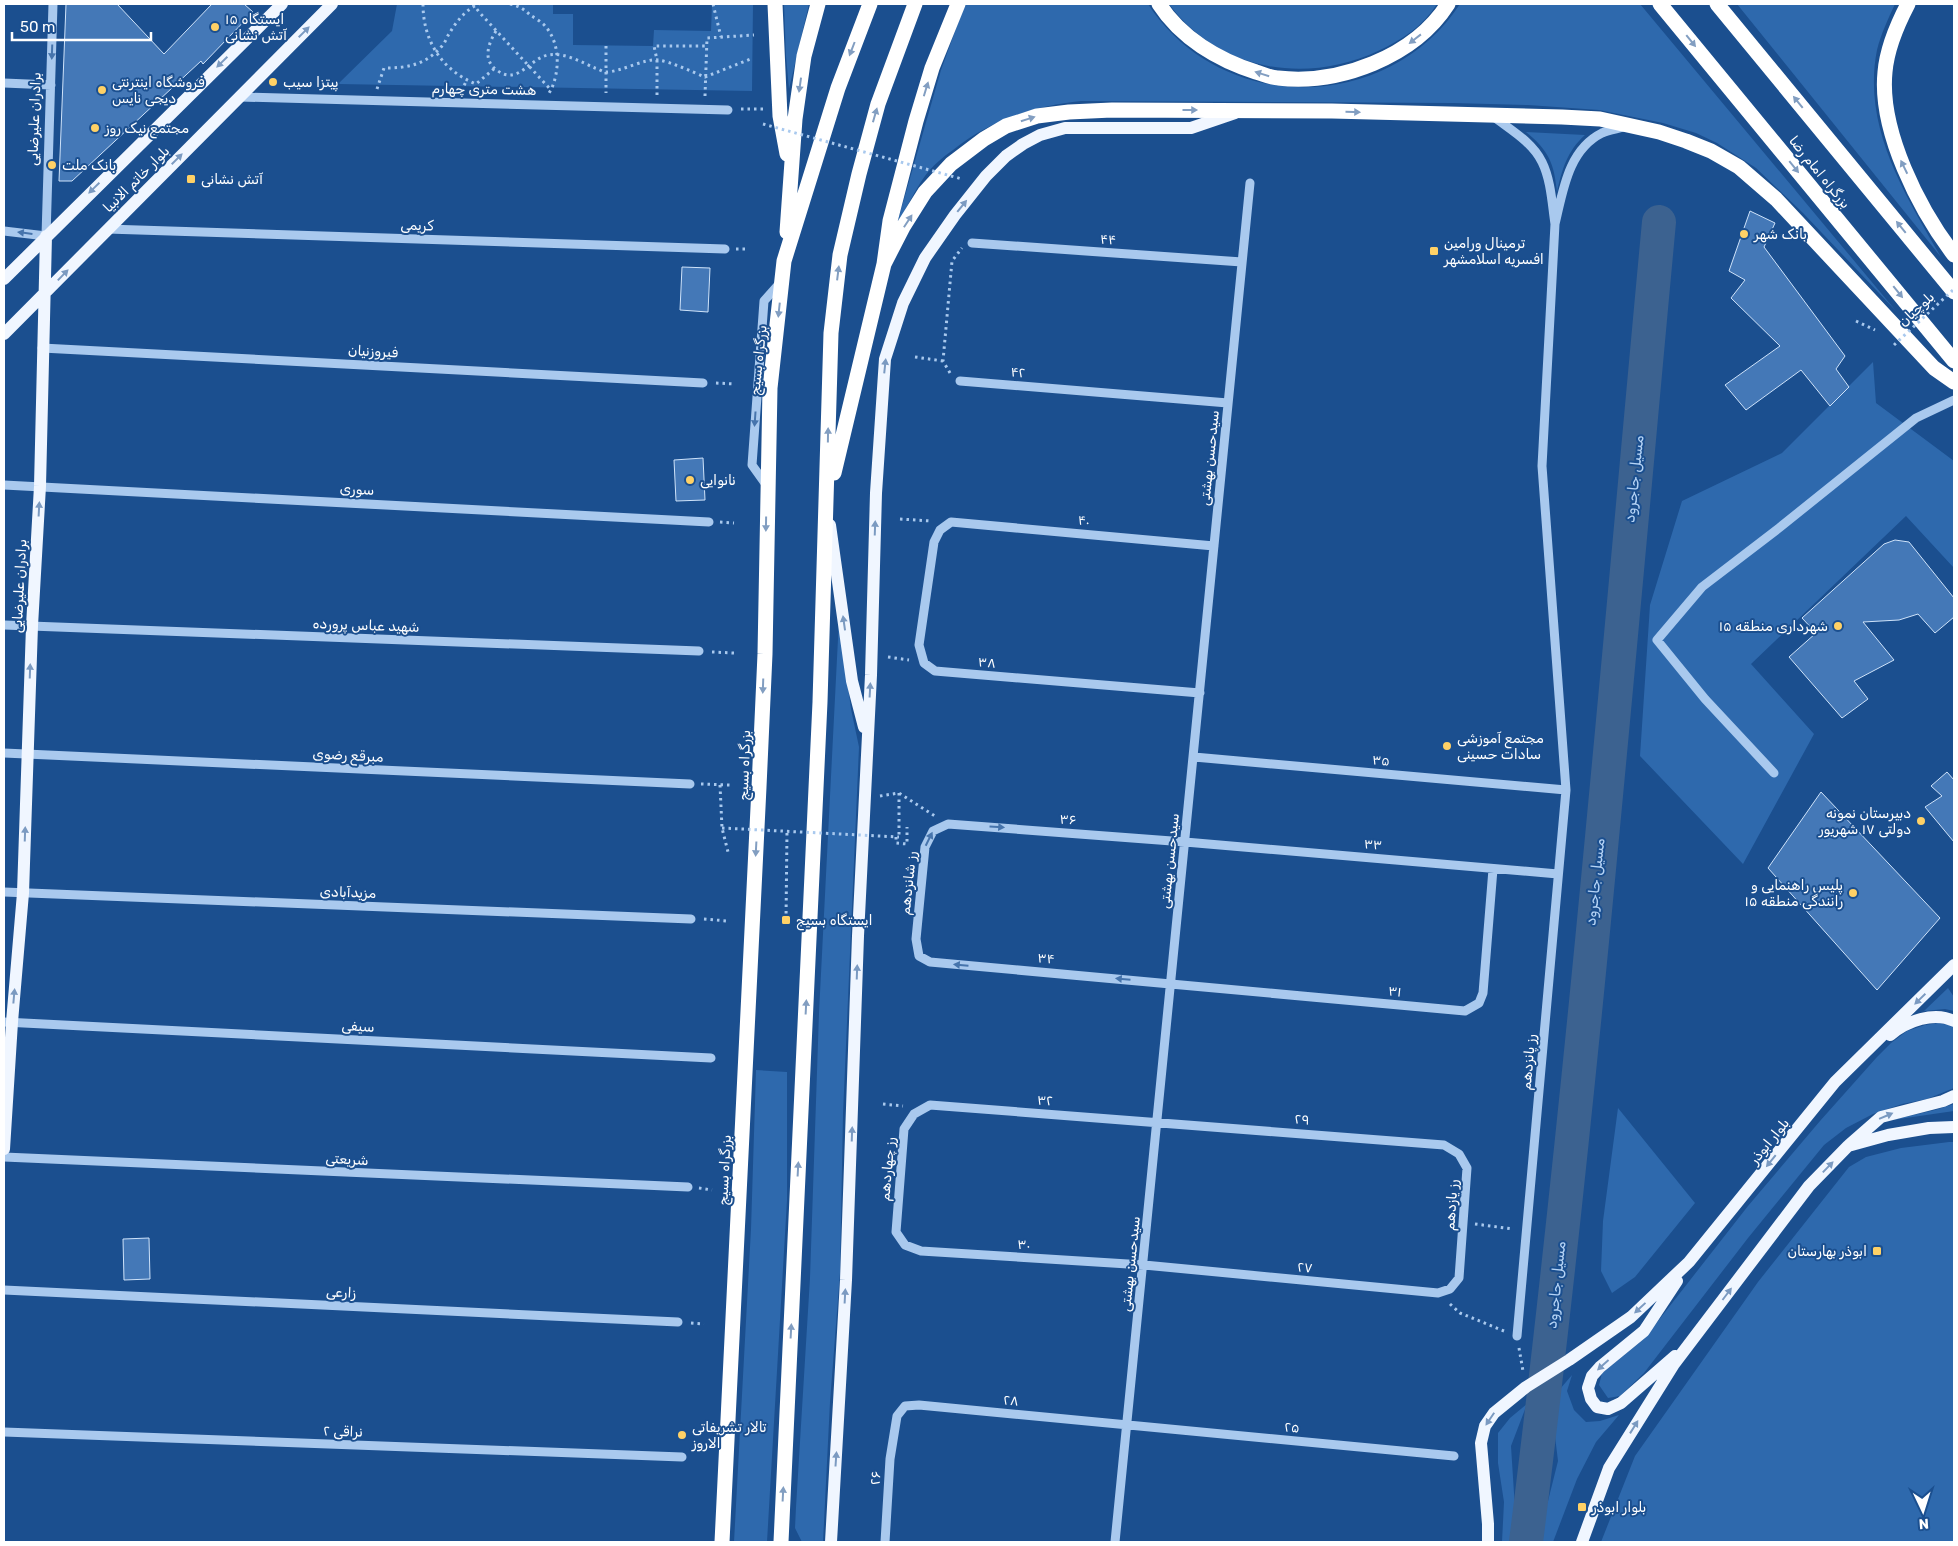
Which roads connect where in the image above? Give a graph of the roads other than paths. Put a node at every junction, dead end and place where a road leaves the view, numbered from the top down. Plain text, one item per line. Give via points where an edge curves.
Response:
1 (53, 4) edge
2 (282, 4) edge
3 (332, 4) edge
4 (775, 4) edge
5 (818, 4) edge
6 (870, 4) edge
7 (915, 4) edge
8 (958, 4) edge
9 (1158, 4) edge
10 (1448, 4) edge
11 (1660, 4) edge
12 (1717, 4) edge
13 (1908, 4) edge
14 (4, 83) edge
15 (51, 85) junction
16 (240, 96) junction
17 (728, 110) dead end
18 (1243, 110) junction
19 (1492, 115) junction
20 (1630, 125) junction
21 (791, 175) junction
22 (1250, 183) dead end
23 (1555, 224) junction
24 (107, 229) junction
25 (4, 231) edge
26 (46, 236) junction
27 (972, 243) road end
28 (725, 249) dead end
29 (1954, 255) edge
30 (784, 261) junction
31 (1242, 262) junction
32 (884, 264) junction
33 (4, 279) edge
34 (1954, 290) edge
35 (44, 294) junction
36 (4, 334) edge
37 (42, 348) junction
38 (1954, 361) edge
39 (960, 381) road end
40 (1954, 382) edge
41 (702, 383) road end
42 (1954, 400) edge
43 (1228, 403) junction
44 (4, 485) edge
45 (40, 486) junction
46 (827, 502) junction
47 (710, 522) dead end
48 (1214, 546) junction
49 (4, 625) edge
50 (32, 626) junction
51 (699, 652) road end
52 (924, 663) joint
53 (1200, 693) junction
54 (868, 739) junction
55 (4, 753) edge
56 (27, 754) junction
57 (1194, 757) junction
58 (1774, 774) dead end
59 (690, 784) road end
60 (1566, 790) junction
61 (948, 824) joint
62 (1185, 842) junction
63 (1493, 868) junction
64 (1558, 874) junction
65 (4, 892) edge
66 (23, 893) junction
67 (690, 919) road end
68 (919, 956) joint
69 (1954, 965) edge
70 (1171, 983) junction
71 (1954, 1021) edge
72 (8, 1022) edge
73 (711, 1058) dead end
74 (1835, 1082) junction
75 (1954, 1096) edge
76 (930, 1105) joint
77 (1158, 1122) junction
78 (1954, 1127) edge
79 (1444, 1145) joint
80 (1848, 1146) junction
81 (4, 1149) edge
82 (4, 1157) edge
83 (688, 1187) dead end
84 (905, 1246) joint
85 (1689, 1262) junction
86 (1144, 1265) junction
87 (4, 1290) edge
88 (1438, 1294) joint
89 (678, 1322) dead end
90 (1517, 1336) road end
91 (1688, 1346) junction
92 (897, 1416) joint
93 (1127, 1425) junction
94 (4, 1432) edge
95 (1454, 1456) dead end
96 (682, 1457) dead end
97 (721, 1538) edge
98 (781, 1542) edge
99 (831, 1542) edge
100 (885, 1542) edge
101 (1116, 1542) edge
102 (1488, 1542) edge
103 (1582, 1542) edge

1 -> 15 street, برادران علیرضایی
2 -> 26 main road, بلوار خاتم الانبیا
16 -> 3 main road, بلوار خاتم الانبیا
4 - 21 highway via 780,116
5 -> 21 highway via 804,56
6 -> 30 highway, بزرگراه بسیج via 838,88
46 -> 7 highway via 831,333 840,255 878,104
32 -> 8 highway via 890,221 916,121 932,68
10 -> 9 highway via 1426,30 1402,49 1358,69 1307,80 1276,78 1220,58 1180,29
11 -> 38 highway, بزرگراه امام رضا
34 -> 12 highway, بزرگراه امام رضا
29 -> 13 highway via 1912,185 1890,127 1885,73 1892,40
14 - 15 street
15 - 26 street, برادران علیرضایی
16 - 17 street, هشت متری چهارم
24 -> 16 main road, بلوار خاتم الانبیا
18 -> 19 highway
32 -> 18 highway via 925,192 940,175 984,139 1006,126 1037,116 1069,112
54 -> 18 main road via 876,493 886,359 903,303 925,258 986,176 1006,156 1040,135 1064,128 1191,128
19 - 20 highway via 1600,119
19 - 23 street via 1531,146 1543,163
20 - 23 street via 1594,138 1575,158
20 - 40 highway via 1686,141 1739,167 1776,199 1934,368
21 - 30 highway
22 - 31 street, سیدحسن بهشتی
23 - 60 street, رز پانزدهم via 1542,466
24 - 28 street, کریمی
35 -> 24 main road, بلوار خاتم الانبیا
26 -> 25 street
26 - 33 main road, بلوار خاتم الانبیا
26 - 35 main road, برادران علیرضایی
27 - 31 street, ۴۴
30 -> 97 highway, بزرگراه بسیج via 770,388 765,654
31 - 43 street, سیدحسن بهشتی
32 - 46 highway
35 - 36 main road, بلوار خاتم الانبیا
35 - 37 main road, برادران علیرضایی
37 - 41 street, فیروزنیان
37 - 45 main road, برادران علیرضایی
39 - 43 street, ۴۲
42 - 58 street via 1916,418 1702,587 1657,640 1705,699
43 - 48 street, سیدحسن بهشتی
44 - 45 street, سوری
45 - 47 street, سوری
50 -> 45 main road, برادران علیرضایی
54 -> 46 main road via 852,681
98 -> 46 highway
48 - 52 street, ۴۰ via 951,522 940,530 934,542 919,645
48 - 53 street, سیدحسن بهشتی
49 - 50 street, شهید عباس پرورده
50 - 51 street, شهید عباس پرورده
56 -> 50 main road, برادران علیرضایی
52 - 53 street, ۳۸ via 935,671
53 - 57 street, سیدحسن بهشتی
99 -> 54 main road via 846,1280
55 - 56 street, مبرقع رضوی
56 - 59 street, مبرقع رضوی
66 -> 56 main road, برادران علیرضایی
57 - 60 street, ۳۵
57 - 62 street, سیدحسن بهشتی
60 - 64 street, رز پانزدهم
61 -> 62 street, ۳۶
68 -> 61 street, رز شانزدهم via 916,939 925,847 933,831
62 - 63 street, ۳۳
62 - 70 street, سیدحسن بهشتی
63 - 64 street, ۳۳
63 - 70 street, ۳۱ via 1483,993 1479,1003 1464,1011
64 - 90 street, رز پانزدهم
65 - 66 street, مزیدآبادی
66 - 67 street, مزیدآبادی
72 -> 66 main road, برادران علیرضایی
70 -> 68 street, ۳۴ via 930,962
69 -> 74 main road, بلوار ابوذر
70 - 77 street, سیدحسن بهشتی
71 - 74 main road via 1935,1017 1908,1024
72 - 73 street, سیفی
72 - 81 main road, برادران علیرضایی
74 -> 85 main road, بلوار ابوذر
80 -> 75 main road via 1881,1117
76 - 77 street, ۳۲
76 - 84 street, رز چهاردهم via 914,1114 904,1129 896,1232
77 - 79 street, ۲۹
77 - 86 street, سیدحسن بهشتی
78 - 80 main road via 1888,1135
79 - 88 street, رز یازدهم via 1459,1154 1467,1168 1459,1278 1450,1289
91 -> 80 main road via 1810,1186
82 - 83 street, شریعتی
84 - 86 street, ۳۰ via 921,1251
85 -> 91 main road via 1644,1331 1592,1376 1588,1388 1590,1399 1597,1406 1608,1409 1621,1403
85 -> 102 main road, بلوار ابوذر via 1631,1317 1526,1386 1494,1413 1485,1426 1481,1443
86 - 88 street, ۲۷
86 - 93 street, سیدحسن بهشتی
87 - 89 street, زارعی
103 -> 91 main road via 1608,1468
92 - 93 street, ۲۸ via 906,1406 919,1405
92 - 100 street, ۲۶ via 890,1460
93 - 95 street, ۲۵
93 - 101 street, سیدحسن بهشتی
94 - 96 street, نراقی ۲

